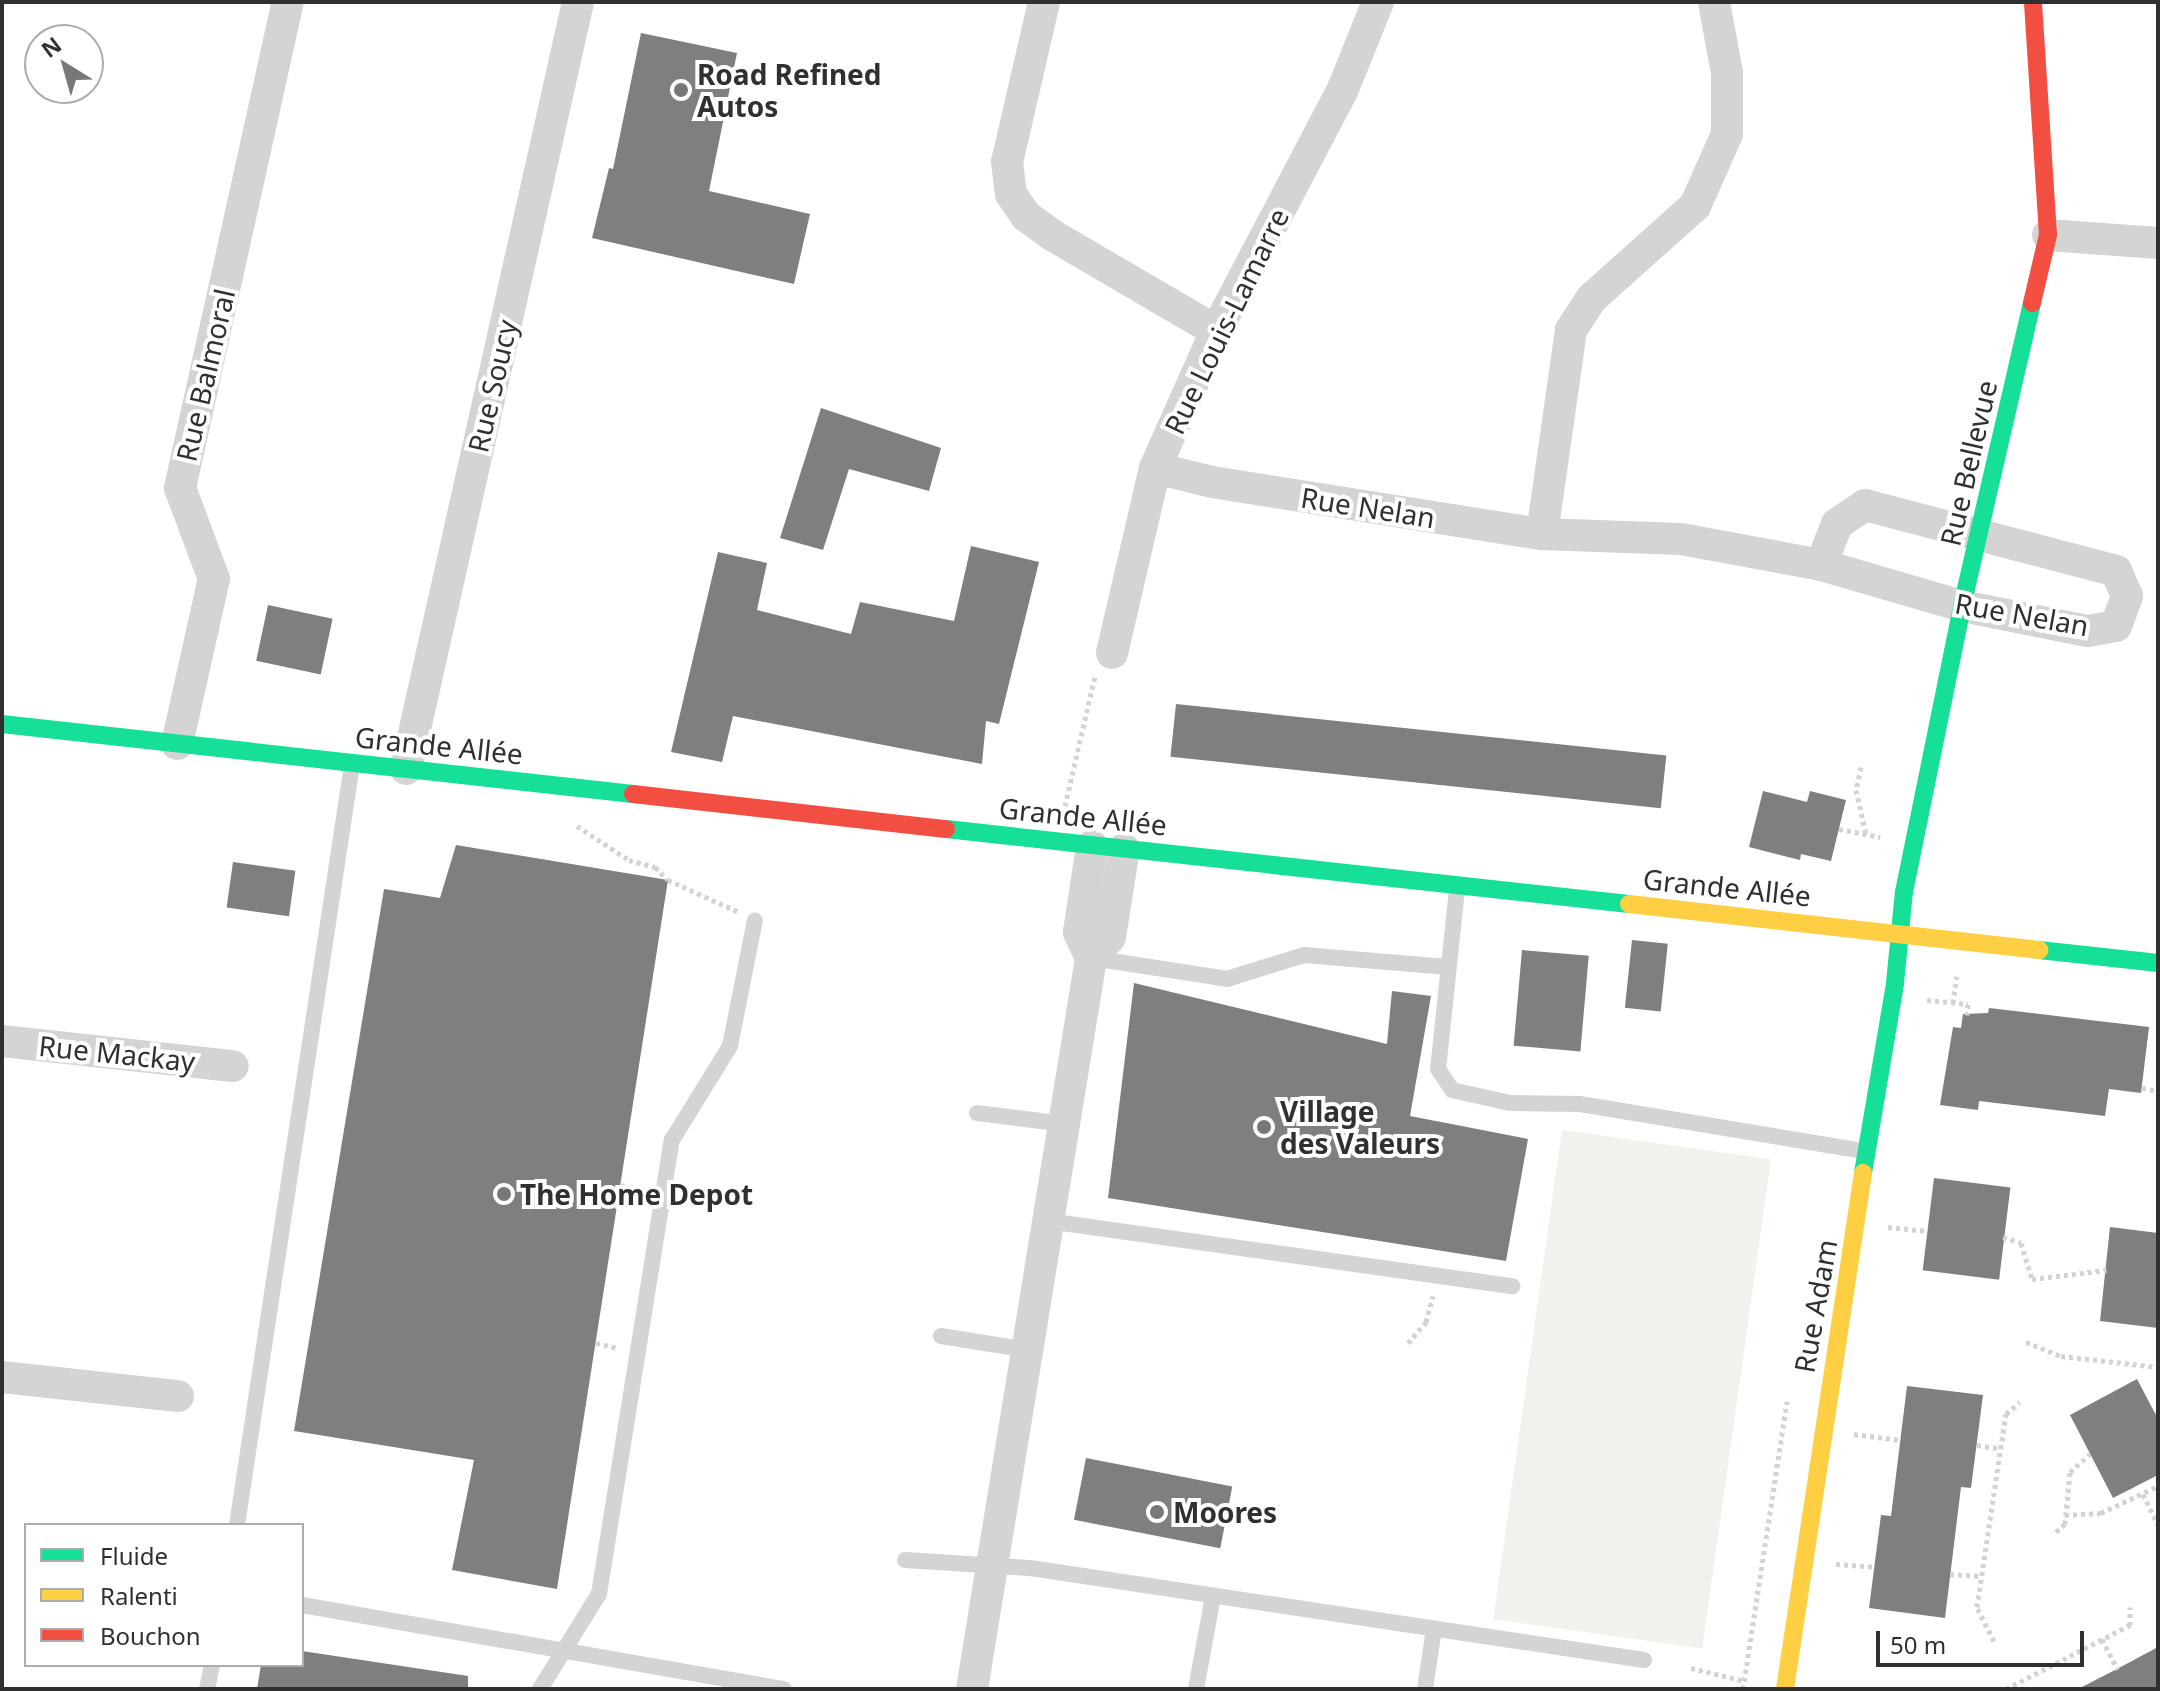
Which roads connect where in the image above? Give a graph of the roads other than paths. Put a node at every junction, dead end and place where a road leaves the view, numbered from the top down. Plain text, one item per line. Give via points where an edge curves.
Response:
1 (288, 2) edge
2 (578, 2) edge
3 (1044, 2) edge
4 (1378, 2) edge
5 (1714, 2) edge
6 (2033, 2) edge
7 (2048, 235) junction
8 (2158, 243) edge
9 (1216, 331) junction
10 (1155, 468) junction
11 (1542, 534) junction
12 (1982, 535) junction
13 (1821, 565) junction
14 (1962, 606) junction
15 (1104, 664) road end
16 (2, 724) edge
17 (177, 744) junction
18 (352, 764) junction
19 (406, 769) junction
20 (1108, 848) junction
21 (1457, 886) junction
22 (755, 920) road end
23 (1899, 933) junction
24 (1091, 958) junction
25 (2158, 963) edge
26 (1447, 967) junction
27 (2, 1041) edge
28 (233, 1066) dead end
29 (977, 1113) dead end
30 (1064, 1124) junction
31 (1870, 1152) junction
32 (1048, 1221) junction
33 (1512, 1286) dead end
34 (941, 1336) dead end
35 (1027, 1350) junction
36 (2, 1377) edge
37 (178, 1396) dead end
38 (237, 1523) edge
39 (905, 1560) dead end
40 (992, 1566) junction
41 (1213, 1596) junction
42 (304, 1605) edge
43 (1434, 1629) junction
44 (560, 1650) junction
45 (1644, 1660) dead end
46 (212, 1667) edge
47 (207, 1689) edge
48 (540, 1689) edge
49 (784, 1689) edge
50 (972, 1689) edge
51 (1196, 1689) edge
52 (1425, 1689) edge
53 (1785, 1689) edge

1 - 17 street, Rue Balmoral via 180,488 214,579
2 - 19 street, Rue Soucy
3 - 9 street via 1007,162 1011,194 1026,216 1052,235
4 - 9 street, Rue Louis-Lamarre via 1343,89
5 - 11 street via 1727,73 1727,134 1695,206 1592,298 1571,330
6 - 7 main road, Rue Bellevue
7 - 8 street
7 - 12 main road, Rue Bellevue
9 - 10 street, Rue Louis-Lamarre
10 - 11 street, Rue Nelan via 1212,482
10 - 15 street, Rue Louis-Lamarre
11 - 13 street, Rue Nelan via 1681,539
12 - 13 street, Rue Nelan via 1865,505 1837,524
12 - 14 main road, Rue Bellevue
12 - 14 street, Rue Nelan via 2116,571 2127,596 2123,614 2116,626 2087,631
13 - 14 street, Rue Nelan
14 - 23 main road, Rue Bellevue
16 - 17 main road, Grande Allée
17 - 18 main road, Grande Allée
18 - 19 main road, Grande Allée
18 - 38 lane
19 - 20 main road, Grande Allée
20 - 21 main road, Grande Allée
20 - 24 street via 1110,937
21 - 23 main road, Grande Allée
21 - 26 lane
22 - 44 lane via 730,1046 672,1140 599,1594 581,1630
23 - 25 main road, Grande Allée
23 - 31 main road, Rue Adam
24 - 26 lane via 1227,979 1304,955
24 - 30 street
26 - 31 lane via 1438,1069 1452,1090 1510,1103 1580,1104
27 - 28 street, Rue Mackay
29 - 30 lane
30 - 32 street
31 - 53 main road, Rue Adam via 1821,1430
32 - 33 lane
32 - 35 street
34 - 35 lane
35 - 40 street
36 - 37 street
39 - 40 lane
40 - 41 lane
40 - 50 street
41 - 43 lane
41 - 51 lane
42 - 44 lane
43 - 45 lane
43 - 52 lane
44 - 48 lane
44 - 49 lane
46 - 47 lane

